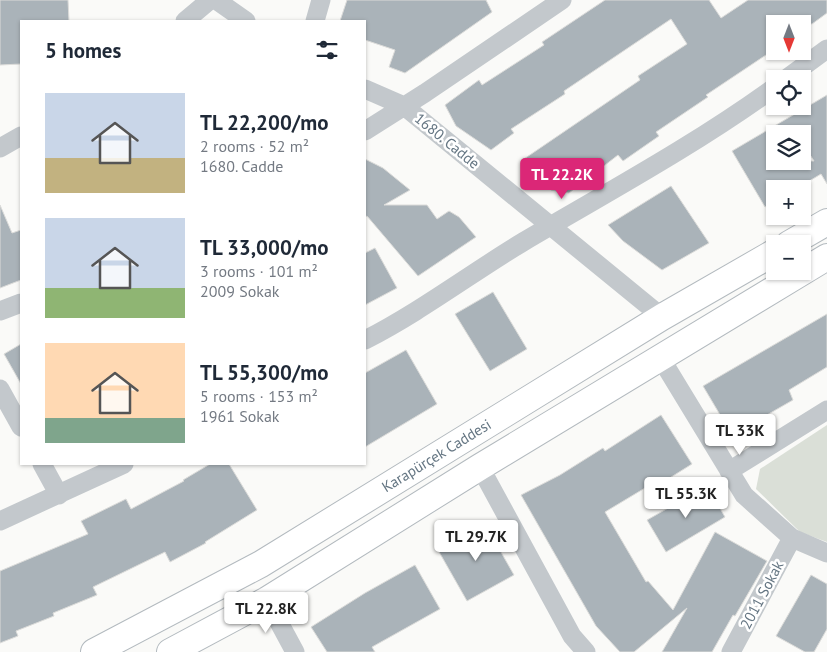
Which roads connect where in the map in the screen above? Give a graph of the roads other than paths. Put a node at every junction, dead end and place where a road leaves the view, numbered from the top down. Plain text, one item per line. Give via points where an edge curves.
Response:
1 (210, 0) edge
2 (216, 0) edge
3 (321, 0) edge
4 (562, 0) edge
5 (186, 20) edge
6 (245, 20) edge
7 (315, 20) edge
8 (827, 49) edge
9 (798, 70) edge
10 (366, 89) edge
11 (766, 93) edge
12 (404, 106) junction
13 (366, 130) edge
14 (20, 137) edge
15 (0, 148) edge
16 (827, 222) edge
17 (551, 226) junction
18 (805, 235) edge
19 (766, 257) edge
20 (827, 257) edge
21 (20, 303) edge
22 (0, 311) edge
23 (662, 317) junction
24 (366, 340) edge
25 (660, 357) junction
26 (0, 389) edge
27 (827, 410) edge
28 (20, 425) edge
29 (43, 465) edge
30 (122, 465) edge
31 (480, 466) junction
32 (729, 471) junction
33 (59, 495) junction
34 (0, 521) edge
35 (792, 538) junction
36 (827, 552) edge
37 (268, 600) junction
38 (94, 652) edge
39 (170, 652) edge
40 (295, 652) edge
41 (586, 652) edge
42 (731, 652) edge

1 - 5 street
2 - 6 street
3 - 7 street
4 - 12 street
8 - 9 street
10 - 12 street, 1680. Cadde
11 - 17 street
12 - 13 street
12 - 17 street, 1680. Cadde
14 - 15 street
16 - 18 main road
17 - 23 street, 1680. Cadde
17 - 24 street via 393,326
19 - 23 main road, Karapürçek Caddesi
20 - 25 main road
21 - 22 street
23 - 38 main road, Karapürçek Caddesi via 261,564
25 - 31 main road
25 - 32 street
26 - 28 street
27 - 32 street
29 - 33 street
30 - 33 street
31 - 37 main road
31 - 41 street via 572,636
32 - 35 street via 744,495
33 - 34 street
35 - 36 street
35 - 42 street, 2011 Sokak
37 - 39 main road
37 - 40 street

